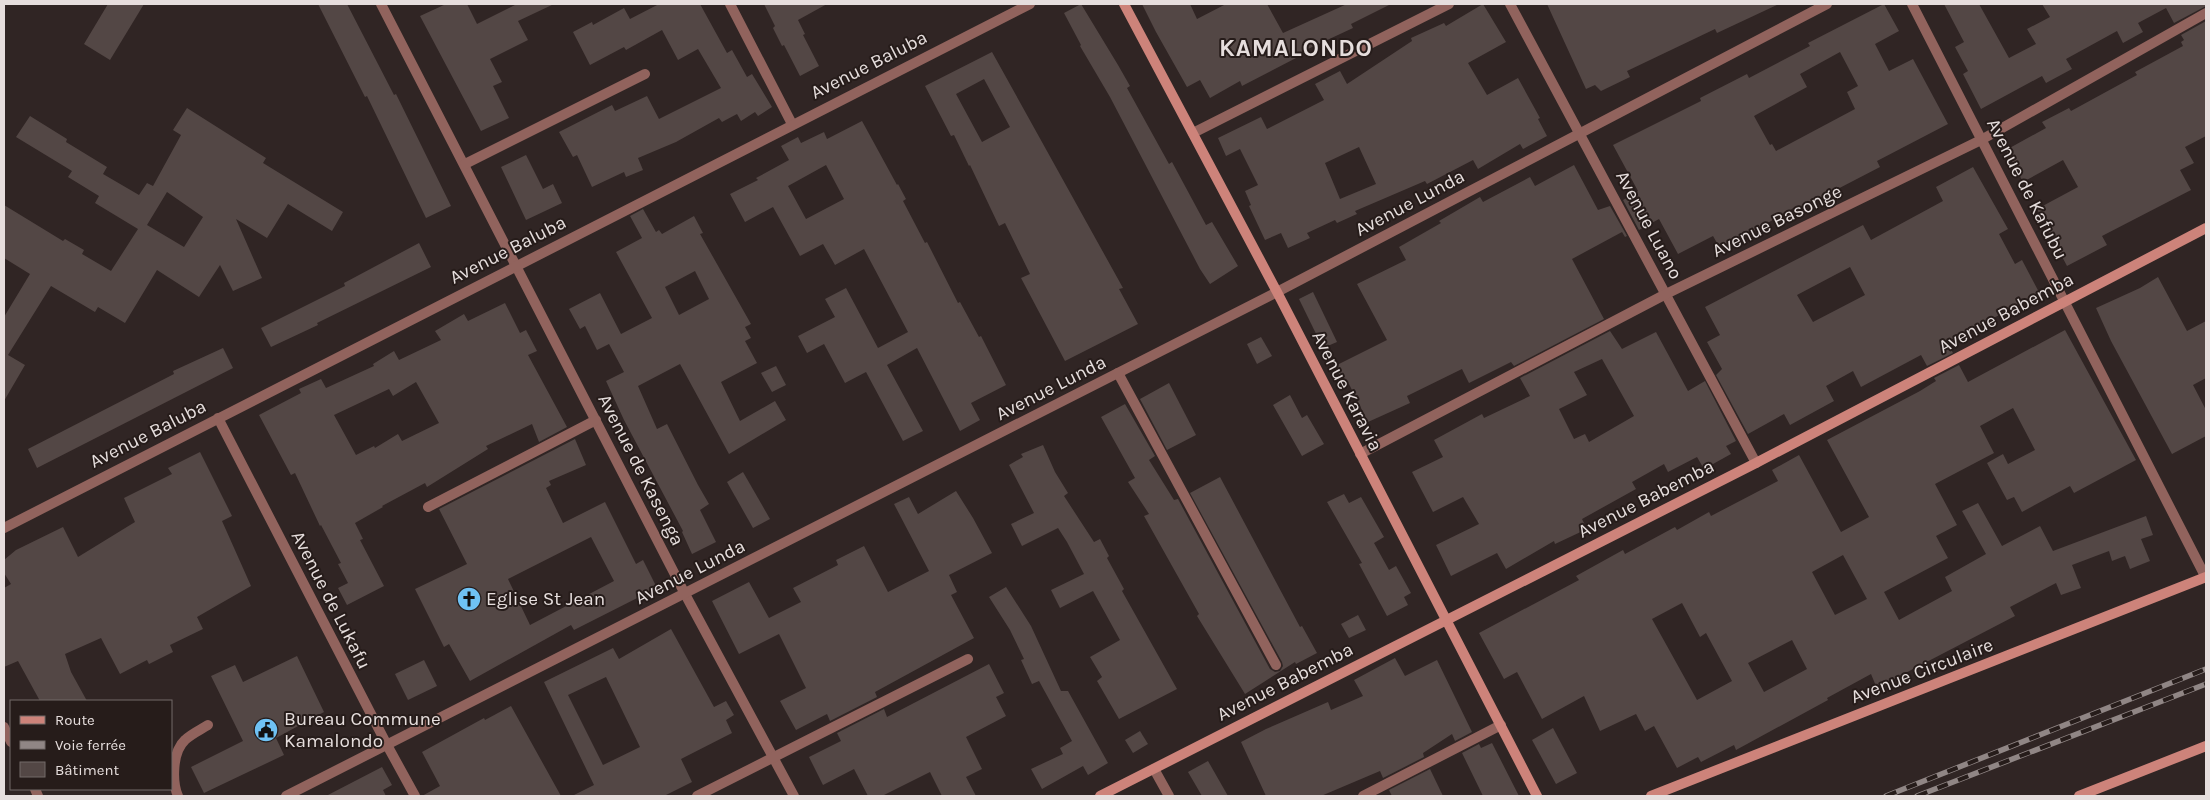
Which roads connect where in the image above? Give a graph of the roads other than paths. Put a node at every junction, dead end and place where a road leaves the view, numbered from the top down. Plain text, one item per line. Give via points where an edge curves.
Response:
1 (381, 4) edge
2 (730, 4) edge
3 (1030, 4) edge
4 (1124, 4) edge
5 (1448, 4) edge
6 (1510, 4) edge
7 (1827, 4) edge
8 (1912, 4) edge
9 (2206, 13) edge
10 (645, 74) dead end
11 (792, 124) junction
12 (1193, 133) junction
13 (1581, 133) junction
14 (1981, 140) junction
15 (465, 164) junction
16 (2206, 228) edge
17 (516, 265) junction
18 (1277, 292) junction
19 (1666, 294) junction
20 (2066, 302) junction
21 (1118, 373) junction
22 (218, 418) junction
23 (596, 420) junction
24 (1360, 454) junction
25 (1756, 463) junction
26 (428, 508) dead end
27 (4, 528) edge
28 (2206, 578) edge
29 (685, 594) junction
30 (1446, 619) junction
31 (968, 658) dead end
32 (1276, 665) dead end
33 (208, 725) dead end
34 (1501, 725) junction
35 (4, 726) edge
36 (10, 740) edge
37 (387, 745) junction
38 (2206, 746) edge
39 (774, 758) junction
40 (1154, 769) junction
41 (178, 796) edge
42 (286, 796) edge
43 (415, 796) edge
44 (697, 796) edge
45 (794, 796) edge
46 (1100, 796) edge
47 (1169, 796) edge
48 (1363, 796) edge
49 (1537, 796) edge
50 (1651, 796) edge
51 (2079, 796) edge

1 - 15 street, Avenue de Kasenga
2 - 11 street
3 - 11 street, Avenue Baluba
4 - 12 street, Avenue Karavia
5 - 12 street
6 - 13 street, Avenue Luano
7 - 13 street, Avenue Lunda
8 - 14 street, Avenue de Kafubu
9 - 14 street, Avenue Basonge
10 - 15 street
11 - 17 street, Avenue Baluba
12 - 18 street, Avenue Karavia
13 - 18 street, Avenue Lunda
13 - 19 street, Avenue Luano
14 - 19 street, Avenue Basonge
14 - 20 street, Avenue de Kafubu
15 - 17 street, Avenue de Kasenga
16 - 20 street, Avenue Babemba
17 - 22 street, Avenue Baluba
17 - 23 street, Avenue de Kasenga
18 - 21 street, Avenue Lunda
18 - 24 street, Avenue Karavia
19 - 24 street, Avenue Basonge
19 - 25 street, Avenue Luano
20 - 25 street, Avenue Babemba
20 - 28 street, Avenue de Kafubu
21 - 29 street, Avenue Lunda
21 - 32 street
22 - 27 street, Avenue Baluba
22 - 37 street, Avenue de Lukafu
23 - 26 street
23 - 29 street, Avenue de Kasenga
24 - 30 street, Avenue Karavia
25 - 30 street, Avenue Babemba
28 - 50 street, Avenue Circulaire
29 - 37 street, Avenue Lunda
29 - 39 street, Avenue de Kasenga
30 - 34 street, Avenue Karavia
30 - 40 street, Avenue Babemba
31 - 39 street
33 - 41 street via 183,741 174,771
34 - 48 street
34 - 49 street, Avenue Karavia
35 - 36 street
37 - 42 street, Avenue Lunda
37 - 43 street, Avenue de Lukafu
38 - 51 street
39 - 44 street
39 - 45 street, Avenue de Kasenga
40 - 46 street, Avenue Babemba
40 - 47 street

